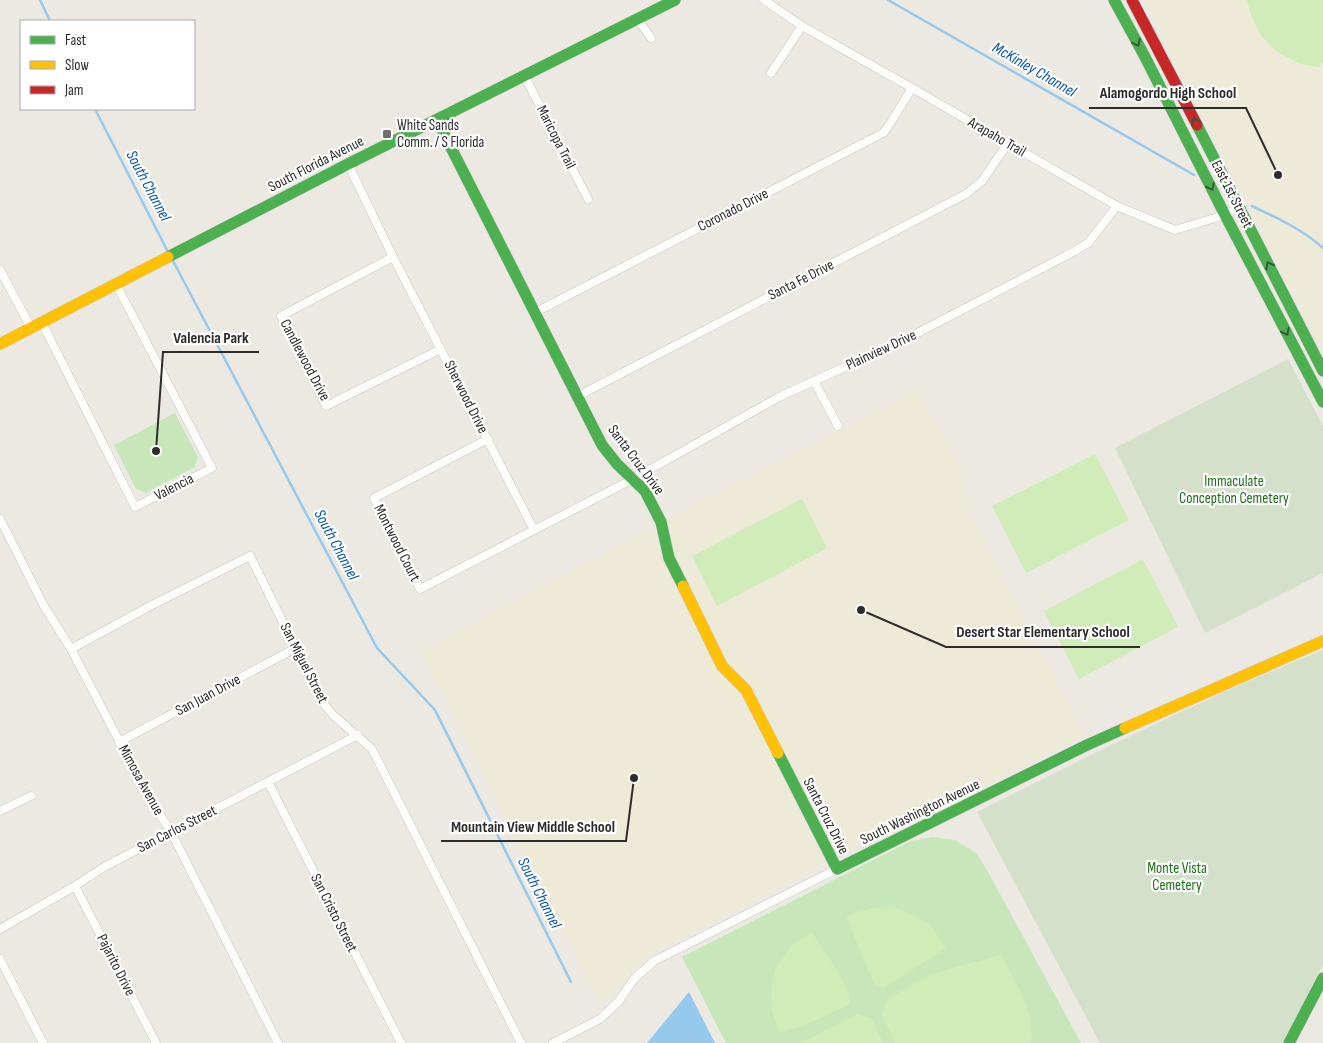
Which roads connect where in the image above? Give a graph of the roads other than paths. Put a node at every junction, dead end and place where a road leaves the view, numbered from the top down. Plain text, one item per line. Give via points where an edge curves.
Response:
1 (674, 0) edge
2 (764, 0) edge
3 (1114, 0) edge
4 (1132, 0) edge
5 (638, 20) junction
6 (802, 26) junction
7 (651, 38) dead end
8 (771, 73) dead end
9 (524, 75) junction
10 (912, 88) junction
11 (437, 120) junction
12 (1008, 143) junction
13 (348, 164) junction
14 (588, 200) dead end
15 (1117, 206) junction
16 (1239, 207) junction
17 (1225, 215) junction
18 (393, 257) junction
19 (0, 270) edge
20 (116, 284) junction
21 (1283, 293) junction
22 (1269, 299) junction
23 (536, 312) junction
24 (36, 326) junction
25 (0, 344) edge
26 (441, 349) junction
27 (1323, 371) edge
28 (814, 381) junction
29 (1320, 387) edge
30 (578, 396) junction
31 (1323, 402) edge
32 (838, 426) dead end
33 (488, 439) junction
34 (633, 479) junction
35 (0, 519) edge
36 (534, 530) junction
37 (1323, 641) edge
38 (296, 648) junction
39 (71, 649) junction
40 (358, 735) junction
41 (119, 742) junction
42 (268, 782) junction
43 (31, 796) dead end
44 (0, 811) edge
45 (171, 832) junction
46 (837, 870) junction
47 (75, 886) junction
48 (0, 929) edge
49 (0, 959) edge
50 (1323, 978) edge
51 (44, 1043) edge
52 (156, 1043) edge
53 (278, 1043) edge
54 (401, 1043) edge
55 (521, 1043) edge
56 (553, 1043) edge
57 (1289, 1043) edge

1 - 5 main road, South Florida Avenue
2 - 6 street, Arapaho Trail
3 -> 17 main road, East 1st Street
16 -> 4 main road, East 1st Street
5 - 7 street
5 - 9 main road, South Florida Avenue
6 - 8 street
6 - 10 street, Arapaho Trail
9 - 11 main road, South Florida Avenue
9 - 14 street, Maricopa Trail
10 - 12 street, Arapaho Trail
10 - 23 street, Coronado Drive via 883,132
11 - 13 main road, South Florida Avenue
11 - 23 main road, Santa Cruz Drive
12 - 15 street, Arapaho Trail
12 - 30 street, Santa Fe Drive via 982,181 966,194
13 - 18 street, Sherwood Drive
13 - 20 main road, South Florida Avenue
15 - 17 street, Arapaho Trail via 1174,230
15 - 28 street, Plainview Drive via 1088,243 1073,252 904,340
16 - 17 street, Arapaho Trail
21 -> 16 main road, East 1st Street
17 - 22 main road, East 1st Street
18 - 26 street, Sherwood Drive
18 - 26 street, Candlewood Drive via 281,316 326,406
19 - 24 street
20 - 24 main road, South Florida Avenue
20 - 24 street, Valencia via 212,468 135,507
21 - 22 street
21 - 27 main road, East 1st Street
22 -> 29 main road, East 1st Street
23 - 30 main road, Santa Cruz Drive
24 - 25 main road, South Florida Avenue
26 - 33 street, Sherwood Drive
28 - 32 street
28 - 34 street, Plainview Drive via 781,396
29 - 31 main road, East 1st Street
30 - 34 main road, Santa Cruz Drive via 602,445
33 - 36 street, Sherwood Drive
33 - 36 street, Montwood Court via 374,498 420,589
34 - 36 street
34 - 46 main road, Santa Cruz Drive via 645,491 661,522 669,558 722,666 746,690
35 - 39 street, Mimosa Avenue via 44,606
37 - 46 main road, South Washington Avenue via 1087,745
38 - 39 street, San Miguel Street via 250,556
38 - 40 street, San Miguel Street via 323,703
38 - 41 street, San Juan Drive
39 - 41 street, Mimosa Avenue
40 - 42 street, San Carlos Street
40 - 55 street, San Miguel Street via 372,749
41 - 45 street, Mimosa Avenue
42 - 45 street, San Carlos Street
42 - 54 street, San Cristo Street
43 - 44 street
45 - 47 street, San Carlos Street
45 - 53 street, Mimosa Avenue
46 - 56 street, South Washington Avenue via 654,961 600,1019
47 - 48 street, San Carlos Street
47 - 52 street, Pajarito Drive
49 - 51 street
50 - 57 main road

